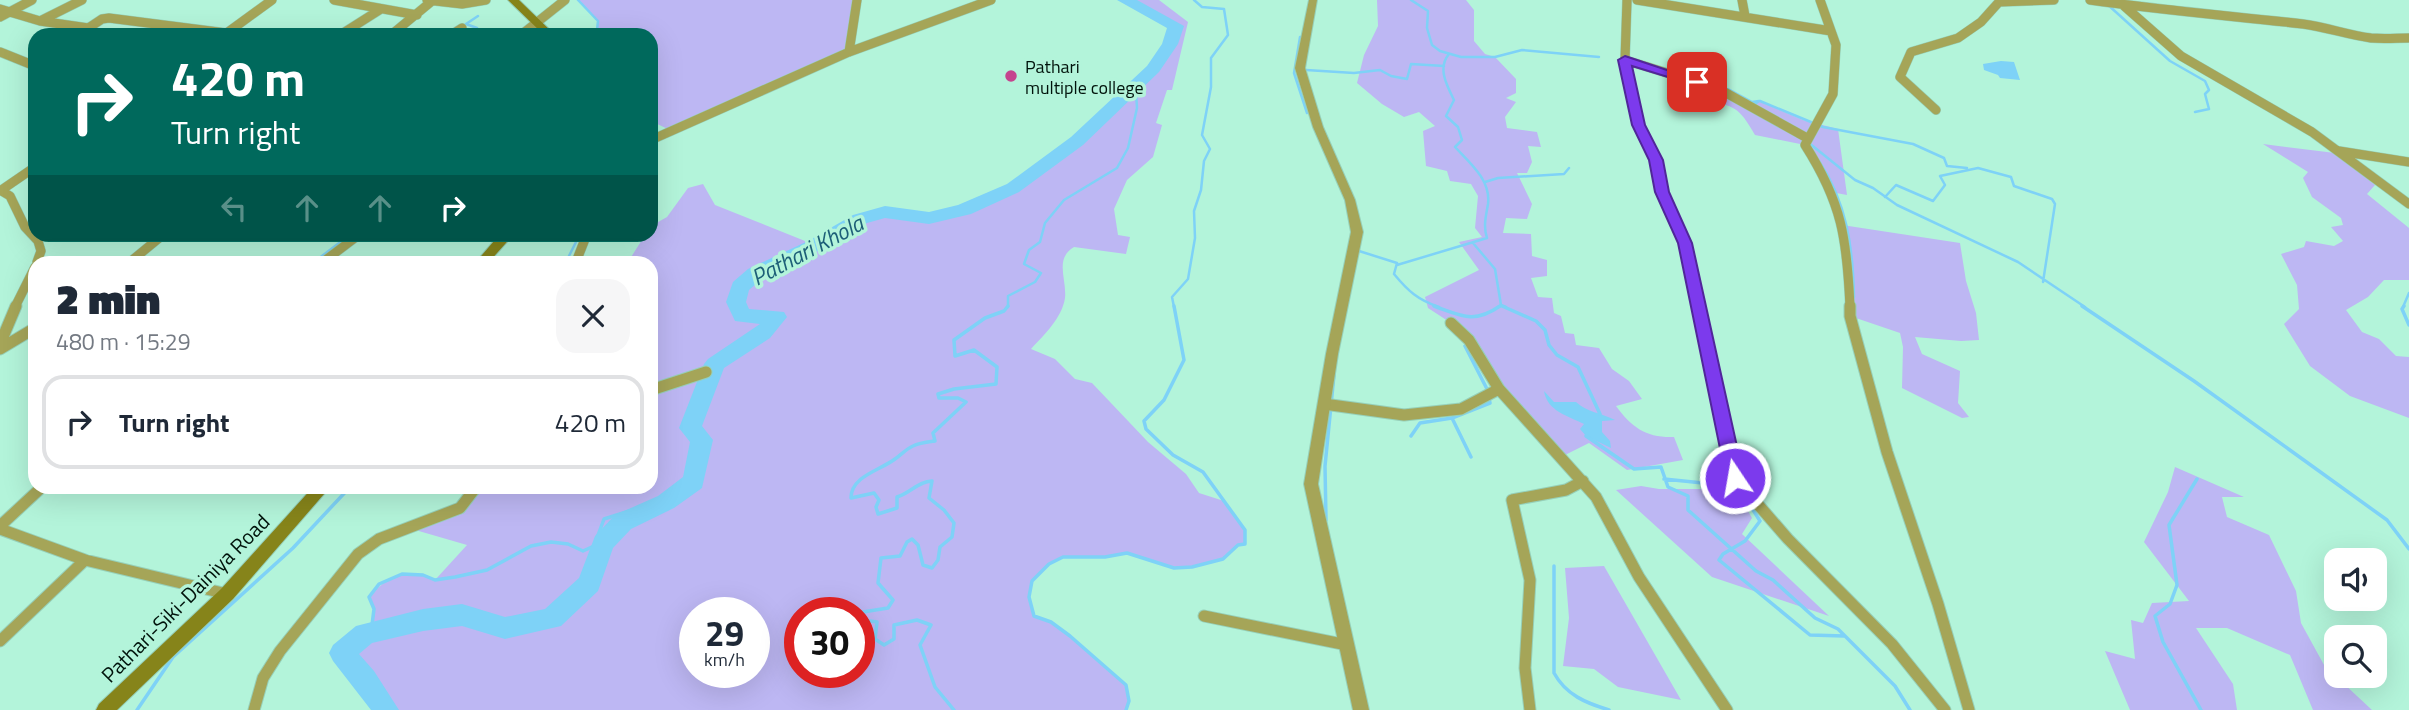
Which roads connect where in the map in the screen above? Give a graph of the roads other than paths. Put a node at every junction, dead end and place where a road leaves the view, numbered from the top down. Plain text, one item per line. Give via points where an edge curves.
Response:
1 (32, 0) edge
2 (82, 0) edge
3 (272, 0) edge
4 (334, 0) edge
5 (427, 0) edge
6 (486, 0) edge
7 (513, 0) edge
8 (565, 0) edge
9 (857, 0) edge
10 (991, 0) edge
11 (1313, 0) edge
12 (1627, 0) edge
13 (1637, 0) edge
14 (1742, 0) edge
15 (1820, 0) edge
16 (2054, 0) edge
17 (2090, 0) edge
18 (432, 1) edge
19 (2117, 3) edge
20 (0, 9) edge
21 (381, 9) junction
22 (10, 12) junction
23 (417, 15) junction
24 (1745, 16) junction
25 (0, 17) edge
26 (537, 20) junction
27 (40, 21) junction
28 (88, 28) joint
29 (182, 28) edge
30 (233, 28) edge
31 (351, 28) edge
32 (400, 28) edge
33 (528, 28) edge
34 (544, 28) edge
35 (1831, 31) junction
36 (2409, 38) edge
37 (0, 52) edge
38 (849, 52) junction
39 (1625, 60) junction
40 (28, 61) edge
41 (1936, 110) dead end
42 (658, 137) edge
43 (1807, 138) junction
44 (2338, 150) junction
45 (2409, 162) edge
46 (28, 172) edge
47 (0, 190) edge
48 (2409, 204) edge
49 (28, 230) edge
50 (154, 242) edge
51 (349, 242) edge
52 (501, 242) edge
53 (137, 256) edge
54 (331, 256) edge
55 (488, 256) edge
56 (28, 289) edge
57 (1451, 323) dead end
58 (28, 332) edge
59 (0, 346) edge
60 (706, 372) dead end
61 (658, 388) edge
62 (1499, 389) junction
63 (1324, 404) junction
64 (1583, 481) junction
65 (34, 494) edge
66 (317, 494) edge
67 (471, 494) edge
68 (1, 525) edge
69 (85, 560) junction
70 (227, 594) junction
71 (1204, 616) dead end
72 (0, 641) edge
73 (1347, 645) junction
74 (105, 710) edge
75 (254, 710) edge
76 (1361, 710) edge
77 (1530, 710) edge
78 (1727, 710) edge
79 (1945, 710) edge
80 (1969, 710) edge

1 - 22 street
2 - 27 street
3 - 30 street
4 - 21 street
5 - 18 street
6 - 18 street via 461,4
7 - 26 main road
8 - 26 street
9 - 38 street
10 - 38 street
11 - 63 street via 1300,68 1318,127 1350,200 1357,232
12 - 39 street
13 - 24 street
14 - 24 street
15 - 35 street
16 - 41 street via 1999,2 1981,23 1954,41 1909,53 1900,76
17 - 19 street
18 - 23 street
19 - 36 street
19 - 44 street via 2181,56
20 - 22 street
21 - 23 street
21 - 31 street
22 - 25 street
22 - 27 street
23 - 32 street
24 - 35 street
26 - 33 street
26 - 34 main road
27 - 28 street
28 - 29 street via 109,18
35 - 43 street via 1836,45 1833,94
37 - 40 street
38 - 42 street
39 - 43 street via 1719,89
39 - 79 street via 1639,125 1685,243 1735,478 1892,644
43 - 80 street via 1805,145 1826,178 1841,220 1850,316 1887,452
44 - 45 street
44 - 48 street
46 - 47 street
47 - 49 street via 10,196
50 - 53 street
51 - 54 street
52 - 55 main road
56 - 59 street
57 - 62 street via 1469,340
58 - 59 street
60 - 61 street
62 - 63 street via 1461,409 1404,415
62 - 64 street
63 - 73 street via 1311,484
64 - 77 street via 1566,490 1513,500 1531,589 1526,638
64 - 78 street via 1639,577
65 - 68 street
66 - 70 main road, Pathari-Siki-Dainiya Road
67 - 75 street via 460,508 379,539 358,554 280,651 263,678
68 - 69 street
69 - 70 street
69 - 72 street
70 - 74 main road, Pathari-Siki-Dainiya Road
71 - 73 street
73 - 76 street

